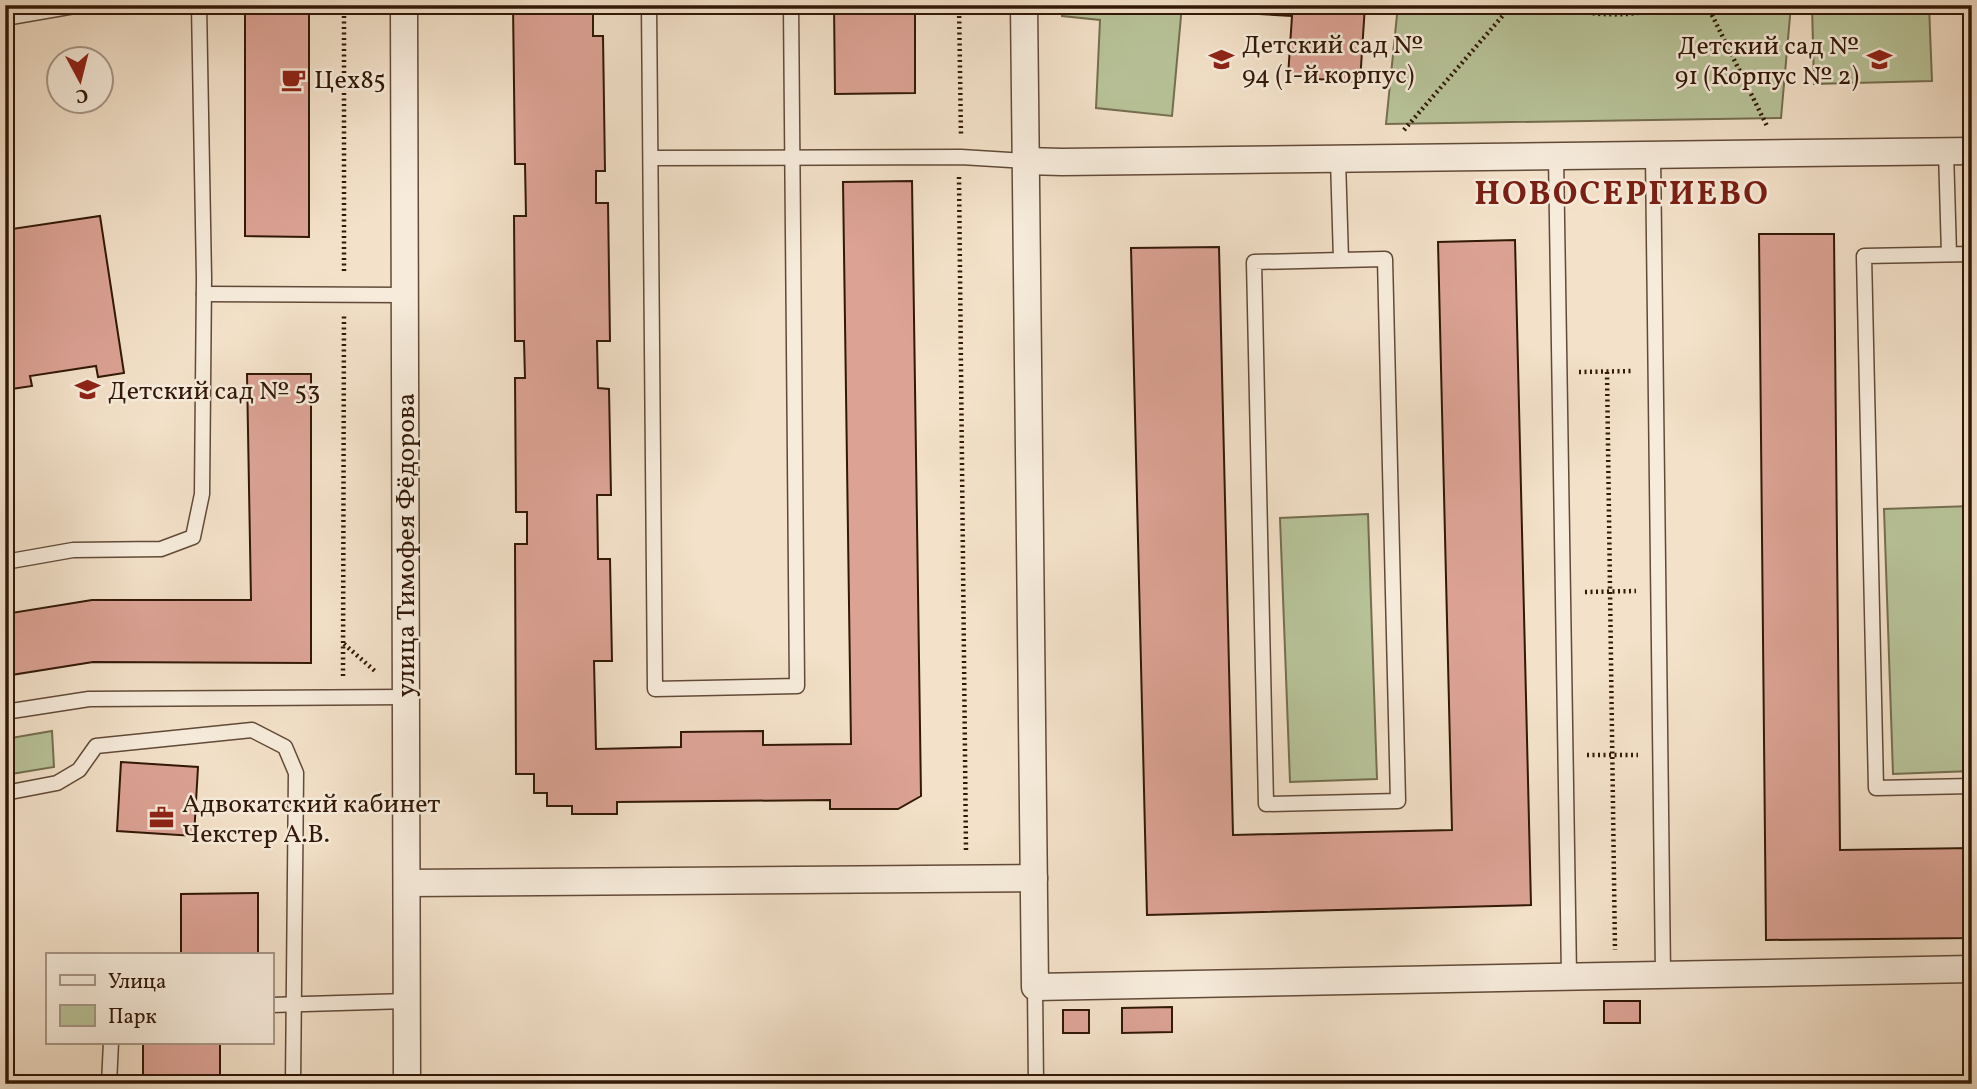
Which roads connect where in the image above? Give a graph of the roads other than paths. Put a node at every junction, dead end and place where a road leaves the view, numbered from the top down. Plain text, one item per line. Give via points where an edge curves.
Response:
1 (80, 5) edge
2 (199, 5) edge
3 (404, 5) edge
4 (649, 5) edge
5 (791, 5) edge
6 (1024, 5) edge
7 (5, 18) edge
8 (1959, 151) edge
9 (1653, 155) junction
10 (1556, 156) junction
11 (791, 157) junction
12 (651, 158) junction
13 (1338, 159) junction
14 (1025, 161) junction
15 (1949, 254) junction
16 (1972, 254) edge
17 (1341, 260) junction
18 (204, 294) junction
19 (404, 295) junction
20 (5, 562) edge
21 (405, 697) junction
22 (5, 712) edge
23 (1972, 786) edge
24 (5, 793) edge
25 (1034, 878) junction
26 (407, 883) junction
27 (1972, 970) edge
28 (1663, 974) junction
29 (1569, 976) junction
30 (1035, 987) junction
31 (407, 1001) junction
32 (293, 1004) junction
33 (273, 1005) edge
34 (111, 1044) edge
35 (109, 1084) edge
36 (293, 1084) edge
37 (407, 1084) edge
38 (1036, 1084) edge

1 - 7 lane
2 - 18 lane
3 - 19 street, улица Тимофея Фёдорова
4 - 12 lane
5 - 11 lane
6 - 14 street
8 - 9 street
8 - 15 lane
9 - 10 street
9 - 28 lane
10 - 13 street
10 - 29 lane
11 - 12 lane
11 - 12 lane via 797,686 655,688
11 - 14 lane
13 - 14 street
13 - 17 lane
14 - 25 street
15 - 16 lane
15 - 23 lane via 1864,256 1876,788
17 - 17 lane via 1385,259 1398,801 1266,804 1254,262
18 - 19 lane
18 - 20 lane via 202,494 193,537 161,549 73,550
19 - 21 street, улица Тимофея Фёдорова
21 - 22 lane via 89,699
21 - 26 street, улица Тимофея Фёдорова
24 - 32 lane via 57,783 79,770 96,746 252,730 285,747 296,774
25 - 26 street
25 - 30 street
26 - 31 street, улица Тимофея Фёдорова
27 - 28 street
28 - 29 street
29 - 30 street
30 - 38 lane
31 - 32 lane
31 - 37 street, улица Тимофея Фёдорова
32 - 33 lane
32 - 36 lane
34 - 35 lane

